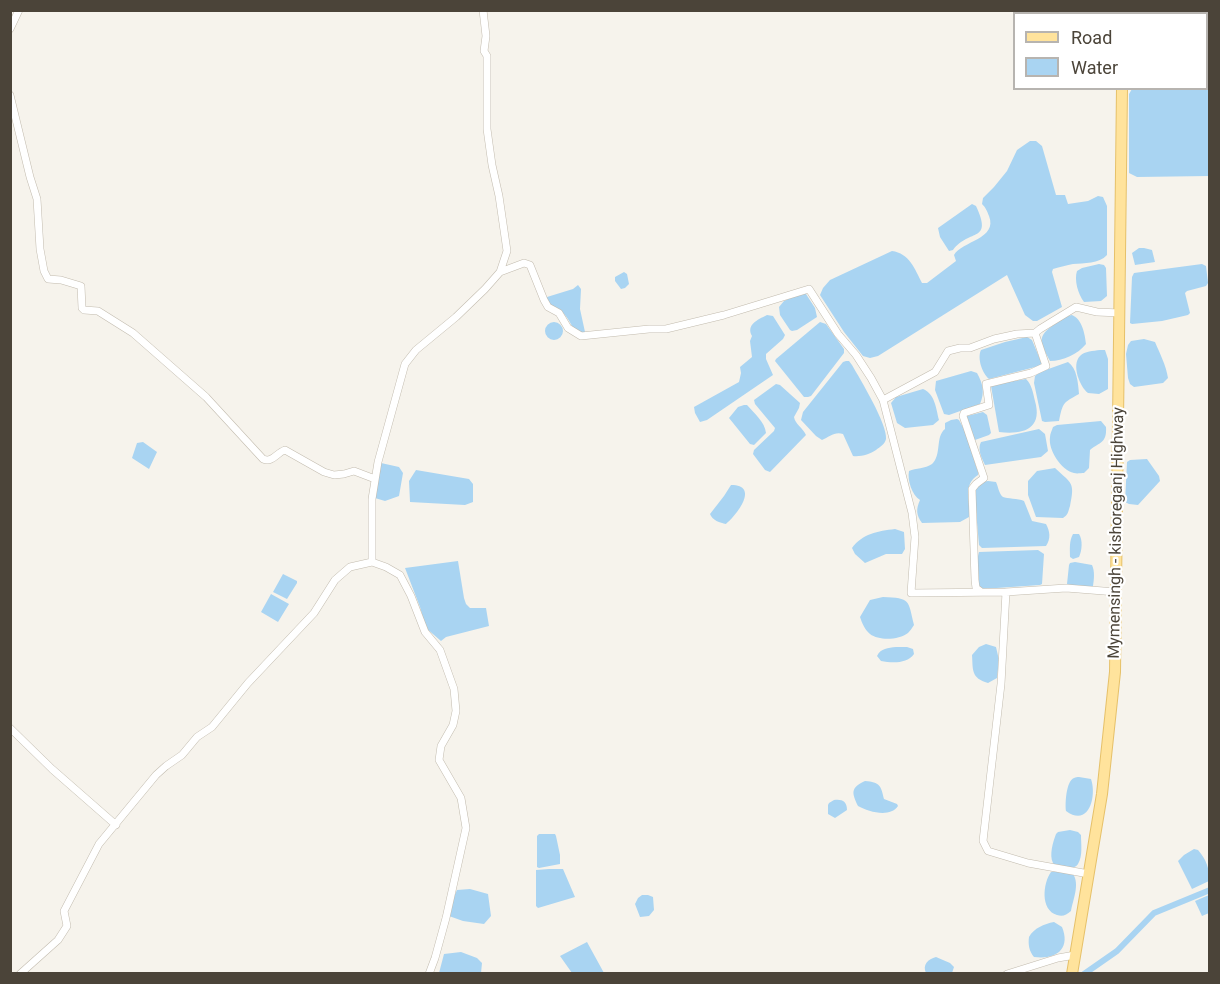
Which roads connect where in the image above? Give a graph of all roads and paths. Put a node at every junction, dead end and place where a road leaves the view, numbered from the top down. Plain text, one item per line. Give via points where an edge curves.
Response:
1 (19, 10) edge
2 (483, 10) edge
3 (10, 29) edge
4 (1122, 90) edge
5 (10, 95) edge
6 (500, 272) junction
7 (1120, 313) junction
8 (1035, 333) junction
9 (883, 400) junction
10 (375, 479) junction
11 (372, 562) junction
12 (980, 591) junction
13 (1006, 592) junction
14 (1116, 592) junction
15 (10, 729) edge
16 (116, 825) junction
17 (1089, 874) junction
18 (1075, 955) junction
19 (20, 974) edge
20 (429, 974) edge
21 (1007, 974) edge
22 (1072, 974) edge

1 - 3 street
2 - 6 street via 487,129 507,251
4 - 7 main road, Mymensingh - kishoreganj Highway
5 - 10 street via 37,199 40,249 48,279 81,286 84,310 98,311 133,333 206,397 262,459 272,459 285,450 324,472 354,471
6 - 9 street via 524,263 530,265 548,307 581,336 666,329 809,288
6 - 10 street via 405,364
7 - 8 street via 1076,307
7 - 14 main road, Mymensingh - kishoreganj Highway
8 - 9 street via 948,351 935,372
8 - 12 street via 1046,366 1030,374 986,384 989,405 964,413 963,417 984,478 972,489 975,580
9 - 12 street via 912,513 915,537 910,592
10 - 11 street
11 - 16 street via 350,567 335,580 314,613 212,727 156,776
11 - 20 street via 400,574 425,632 440,650 454,689 456,711 439,760 461,798 466,828
12 - 13 street
13 - 14 street via 1066,588
13 - 17 street via 1001,684 982,842 988,851 1028,863
14 - 17 main road, Mymensingh - kishoreganj Highway via 1115,672
15 - 16 street
16 - 19 street via 99,844 73,892 64,911 67,926 58,940
17 - 18 main road, Mymensingh - kishoreganj Highway
18 - 21 street
18 - 22 main road, Mymensingh - kishoreganj Highway

